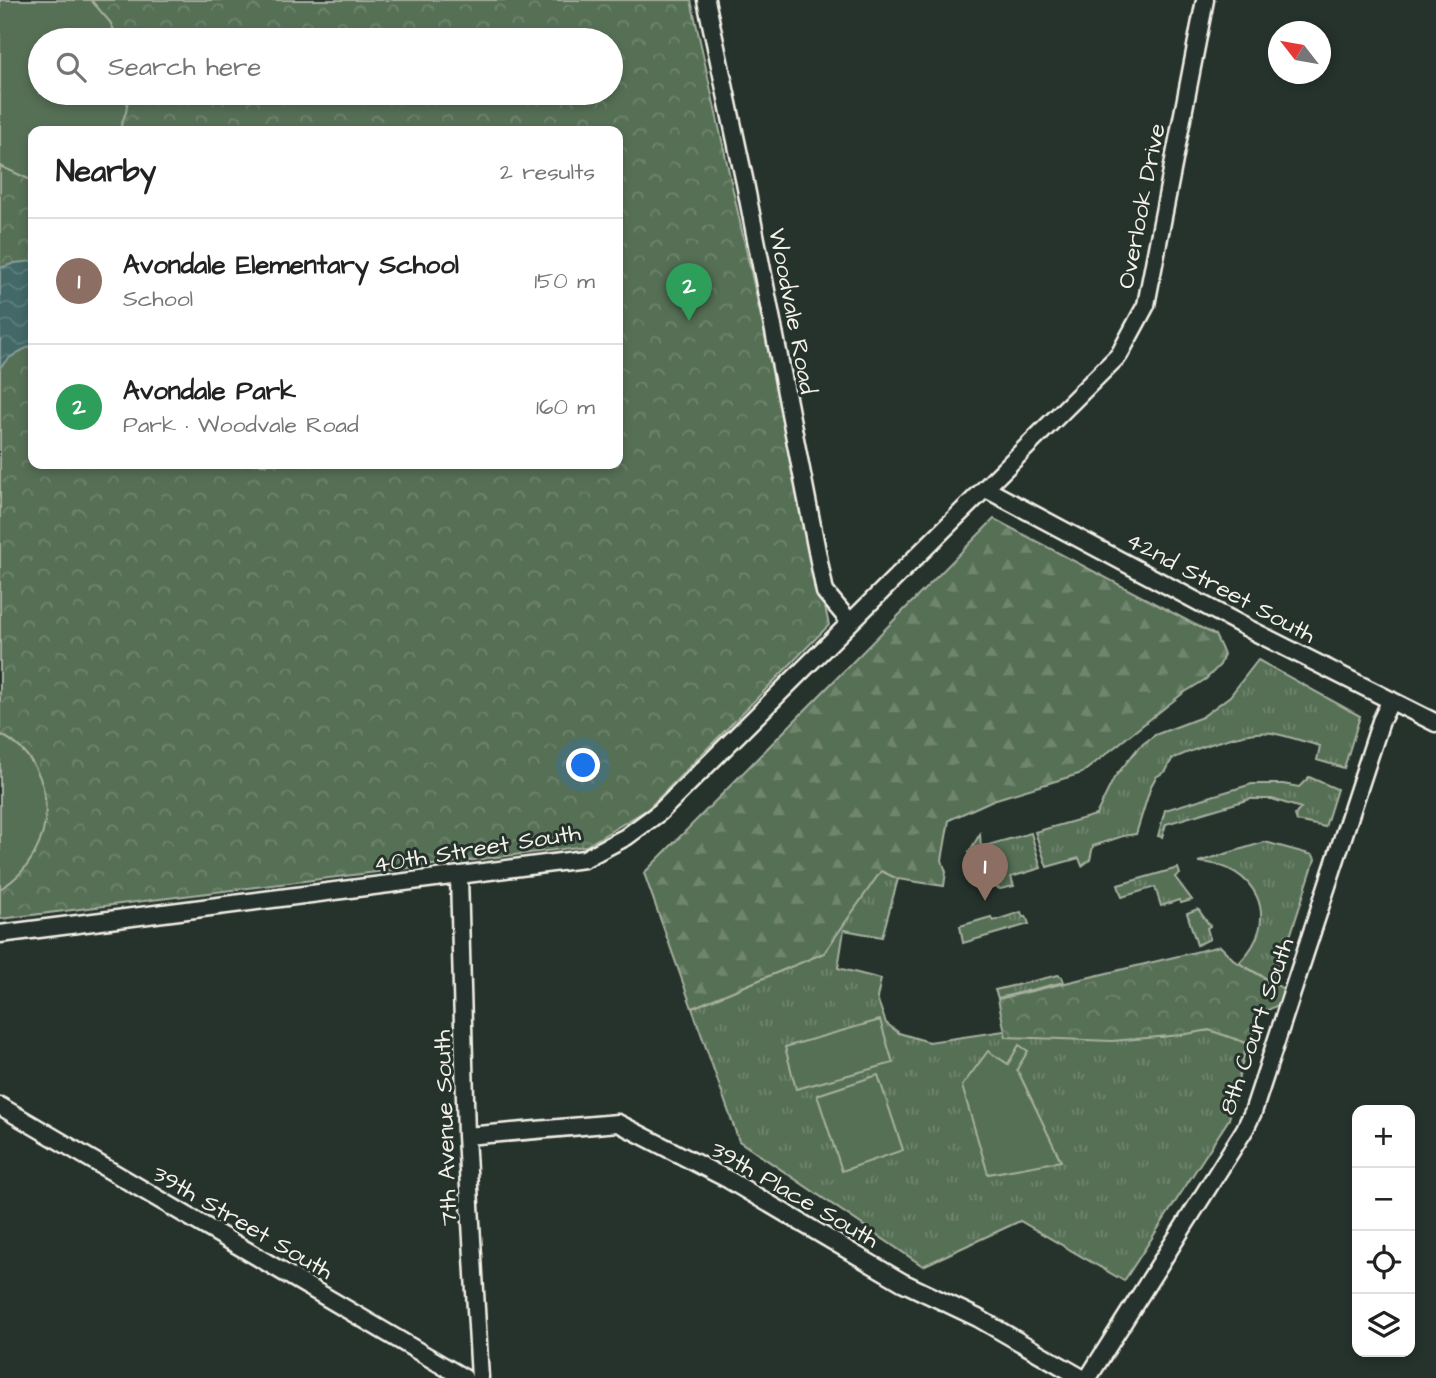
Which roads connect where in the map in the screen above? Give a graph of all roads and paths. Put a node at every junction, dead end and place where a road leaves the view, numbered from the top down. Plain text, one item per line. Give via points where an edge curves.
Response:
1 (706, 0) edge
2 (1205, 0) edge
3 (986, 489) junction
4 (850, 622) junction
5 (1391, 700) junction
6 (1436, 723) edge
7 (459, 876) junction
8 (0, 934) edge
9 (0, 1106) edge
10 (466, 1136) junction
11 (464, 1378) edge
12 (480, 1378) edge
13 (1082, 1378) edge
14 (1088, 1378) edge

1 - 4 street, Woodvale Road via 825,592
2 - 3 street, Overlook Drive via 1146,305 1119,355
3 - 4 street, 40th Street South
3 - 5 street, 42nd Street South
4 - 7 street, 40th Street South via 660,812 626,837 584,859
5 - 6 street, 42nd Street South
5 - 14 street, 8th Court South via 1253,1112
7 - 8 street, 40th Street South
7 - 10 street, 7th Avenue South
9 - 11 street, 39th Street South
10 - 12 street, 7th Avenue South
10 - 13 street, 39th Place South via 618,1123 729,1180 902,1282 978,1318

